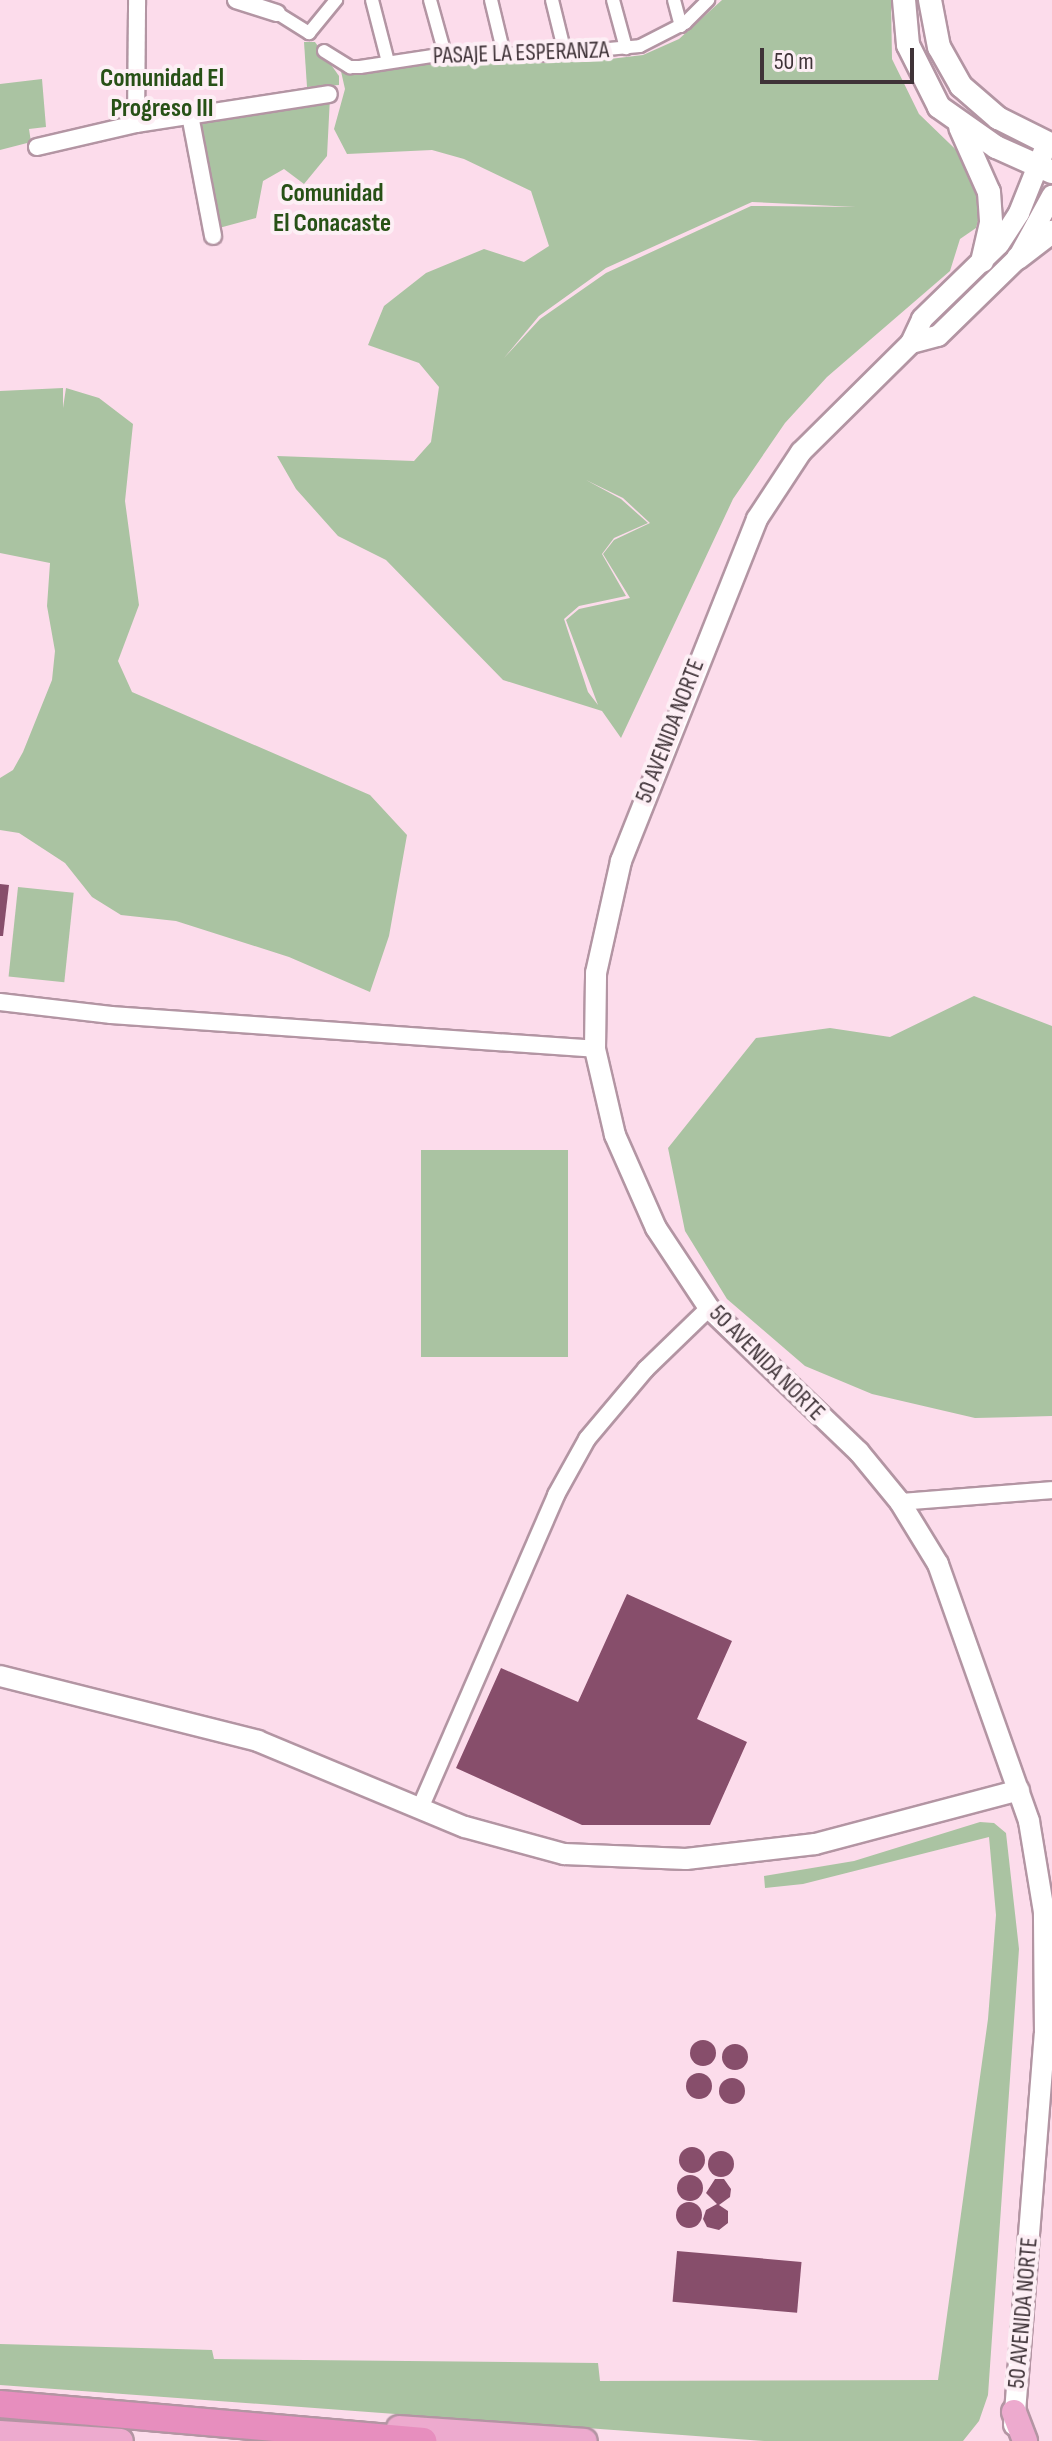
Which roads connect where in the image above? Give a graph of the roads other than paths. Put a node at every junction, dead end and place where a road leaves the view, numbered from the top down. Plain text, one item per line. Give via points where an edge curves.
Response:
1 (137, 0) edge
2 (236, 0) edge
3 (336, 0) edge
4 (372, 0) edge
5 (430, 0) edge
6 (491, 0) edge
7 (552, 0) edge
8 (613, 0) edge
9 (674, 0) edge
10 (708, 0) edge
11 (904, 0) edge
12 (930, 0) edge
13 (277, 13) joint
14 (681, 26) junction
15 (626, 48) junction
16 (324, 51) dead end
17 (565, 53) junction
18 (445, 54) junction
19 (504, 54) junction
20 (388, 62) junction
21 (329, 94) dead end
22 (190, 115) junction
23 (957, 123) junction
24 (136, 124) junction
25 (1050, 144) edge
26 (37, 147) dead end
27 (1046, 169) edge
28 (1052, 196) edge
29 (1052, 232) edge
30 (213, 236) dead end
31 (1018, 258) junction
32 (982, 261) junction
33 (911, 343) junction
34 (0, 1002) edge
35 (595, 1049) junction
36 (709, 1308) junction
37 (1052, 1490) edge
38 (900, 1502) junction
39 (0, 1676) edge
40 (1019, 1790) junction
41 (421, 1806) junction
42 (1048, 1911) edge
43 (0, 2404) edge
44 (1014, 2412) junction
45 (305, 2430) junction
46 (0, 2433) edge
47 (121, 2441) edge
48 (423, 2441) edge
49 (585, 2441) edge
50 (1004, 2441) edge
51 (1013, 2441) edge
52 (1025, 2441) edge

1 - 24 street
2 - 13 street
3 - 13 street via 309,33
4 - 20 street
5 - 18 street
6 - 19 street
7 - 17 street
8 - 15 street
9 - 14 street
10 - 14 street, PASAJE LA ESPERANZA
11 - 23 main road via 914,64 939,107
12 - 25 main road via 939,47 961,86 998,118
14 - 15 street, PASAJE LA ESPERANZA
15 - 17 street, PASAJE LA ESPERANZA
16 - 20 street, PASAJE LA ESPERANZA via 350,67
17 - 19 street, PASAJE LA ESPERANZA
18 - 19 street, PASAJE LA ESPERANZA
18 - 20 street, PASAJE LA ESPERANZA
21 - 22 street
22 - 24 street
22 - 30 street
23 - 27 main road
23 - 32 main road via 989,192 991,223
24 - 26 street
25 - 27 street, 50 AVENIDA NORTE
27 - 32 street, 50 AVENIDA NORTE via 1010,230
28 - 31 street, 50 AVENIDA NORTE
29 - 31 main road
31 - 33 street, 50 AVENIDA NORTE via 938,336
32 - 33 street, 50 AVENIDA NORTE via 922,319
33 - 35 street, 50 AVENIDA NORTE via 801,452 763,508 733,569 653,770 609,900 596,973
34 - 35 street via 111,1015
35 - 36 street, 50 AVENIDA NORTE via 632,1183
36 - 38 street, 50 AVENIDA NORTE via 859,1452
36 - 41 street via 646,1369 587,1439 556,1495
37 - 38 street
38 - 40 street, 50 AVENIDA NORTE via 938,1564
39 - 41 street via 245,1737
40 - 41 street via 815,1844 686,1859 564,1854 503,1839
40 - 42 street, 50 AVENIDA NORTE
42 - 44 street, 50 AVENIDA NORTE via 1045,2034
43 - 45 highway
44 - 50 main road
44 - 51 street, 50 AVENIDA NORTE
44 - 52 main road
45 - 48 highway
45 - 49 main road via 377,2426
46 - 47 main road

